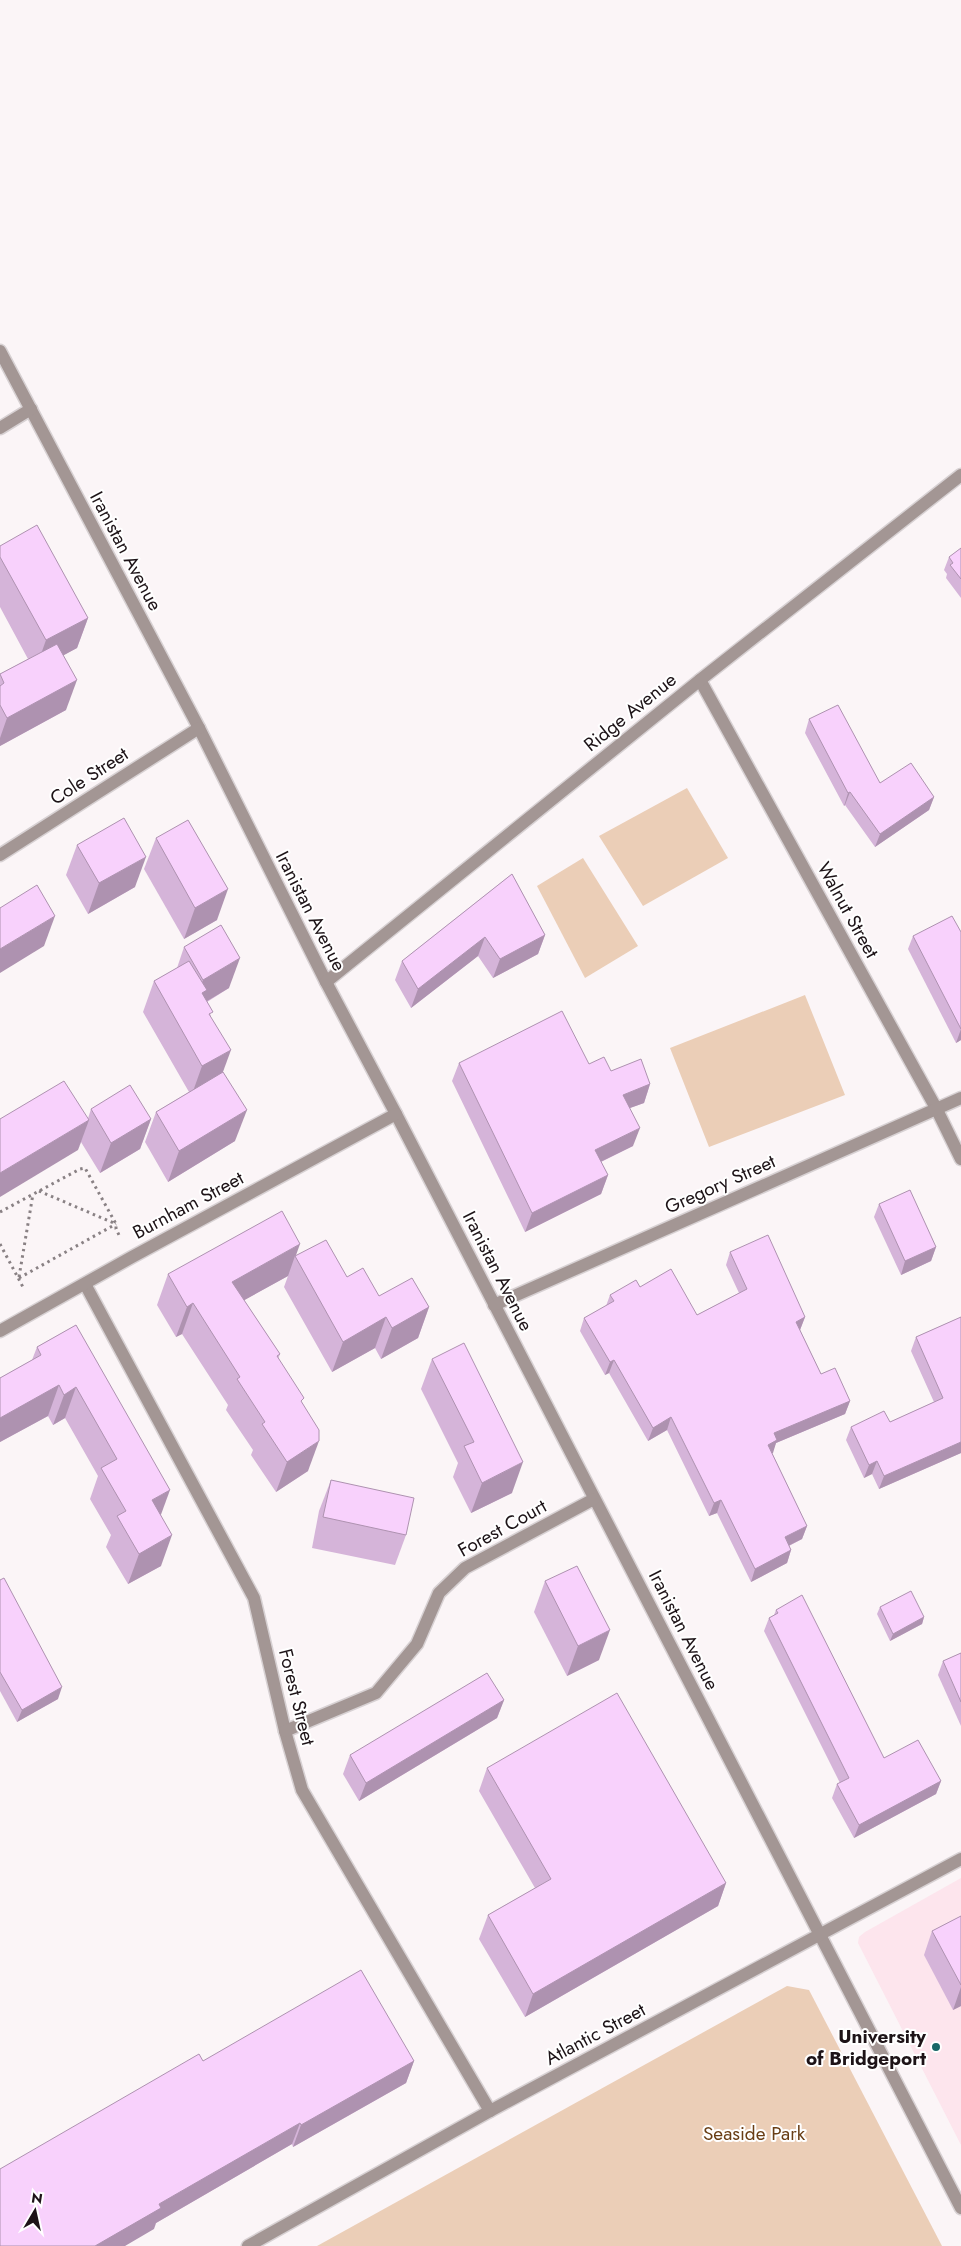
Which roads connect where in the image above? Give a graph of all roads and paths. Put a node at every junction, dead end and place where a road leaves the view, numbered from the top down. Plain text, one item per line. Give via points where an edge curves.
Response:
1 (0, 351) edge
2 (31, 409) junction
3 (0, 428) edge
4 (961, 475) edge
5 (700, 680) junction
6 (198, 728) junction
7 (0, 855) edge
8 (326, 982) junction
9 (961, 1098) edge
10 (936, 1108) junction
11 (396, 1114) junction
12 (961, 1158) edge
13 (39, 1191) junction
14 (33, 1194) junction
15 (0, 1212) edge
16 (116, 1224) junction
17 (0, 1244) edge
18 (132, 1257) junction
19 (19, 1278) junction
20 (85, 1284) junction
21 (494, 1305) junction
22 (35, 1312) junction
23 (0, 1332) edge
24 (594, 1499) junction
25 (285, 1731) junction
26 (961, 1859) edge
27 (821, 1935) junction
28 (490, 2111) junction
29 (961, 2208) edge
30 (248, 2246) edge

1 - 2 street, Iranistan Avenue
2 - 3 street
2 - 6 street, Iranistan Avenue
4 - 5 street, Ridge Avenue
5 - 8 street, Ridge Avenue
5 - 10 street, Walnut Street
6 - 7 street, Cole Street
6 - 8 street, Iranistan Avenue
8 - 11 street, Iranistan Avenue
9 - 10 street, Gregory Street
10 - 12 street, Walnut Street
10 - 21 street, Gregory Street
11 - 18 street, Burnham Street
11 - 21 street, Iranistan Avenue
13 - 14 path
13 - 16 path
13 - 16 path via 85,1168
14 - 15 path
14 - 19 path
16 - 18 path
16 - 19 path
17 - 19 path
18 - 20 street, Burnham Street
19 - 22 path
20 - 22 street, Burnham Street
20 - 25 street, Forest Street via 254,1598
21 - 24 street, Iranistan Avenue
22 - 23 street, Burnham Street
24 - 25 street, Forest Court via 465,1568 439,1593 417,1644 376,1693
24 - 27 street, Iranistan Avenue
25 - 28 street, Forest Street via 302,1790
26 - 27 street, Atlantic Street
27 - 28 street, Atlantic Street
27 - 29 street, Iranistan Avenue
28 - 30 street, Atlantic Street

